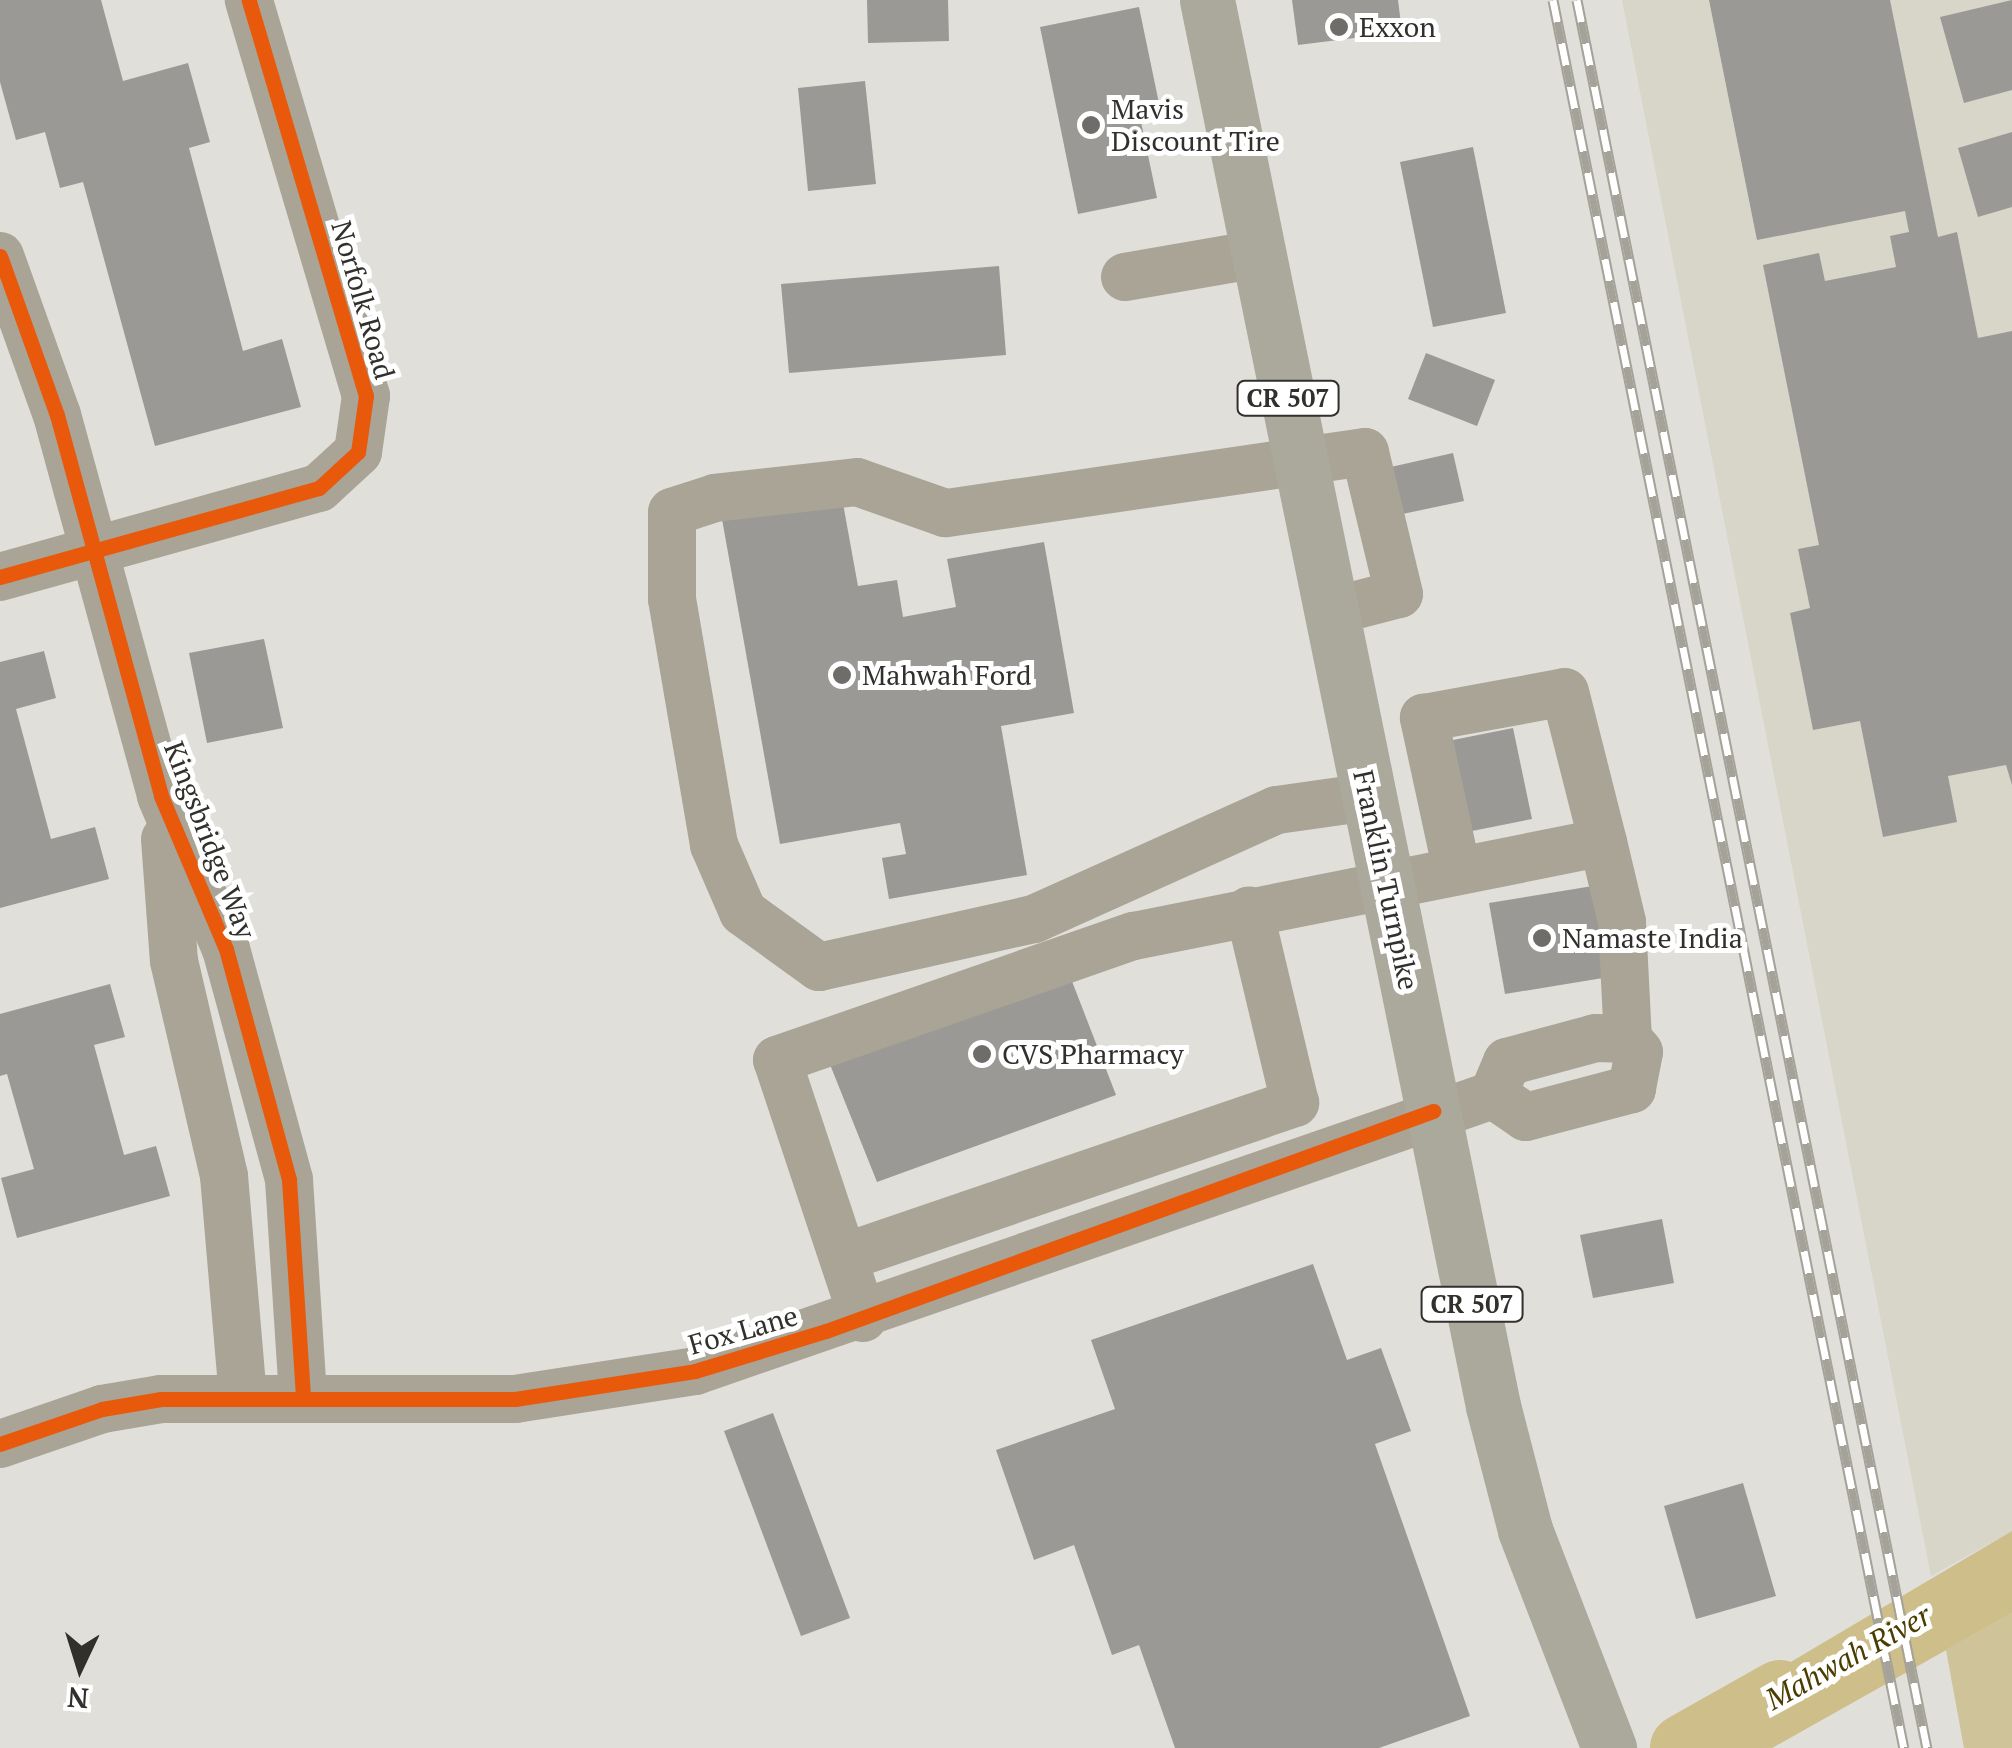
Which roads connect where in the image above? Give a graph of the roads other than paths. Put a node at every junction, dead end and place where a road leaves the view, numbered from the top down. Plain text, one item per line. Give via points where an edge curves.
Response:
1 (249, 0) edge
2 (1208, 0) edge
3 (1258, 254) junction
4 (0, 256) edge
5 (1125, 277) dead end
6 (1300, 458) junction
7 (90, 548) junction
8 (0, 577) edge
9 (1424, 718) junction
10 (1356, 730) junction
11 (161, 796) junction
12 (1370, 797) junction
13 (1604, 842) junction
14 (1457, 871) junction
15 (1388, 885) junction
16 (1249, 910) junction
17 (1628, 1039) junction
18 (1493, 1095) junction
19 (1434, 1111) junction
20 (1204, 1135) junction
21 (1218, 1188) junction
22 (845, 1257) junction
23 (863, 1318) junction
24 (244, 1396) junction
25 (303, 1396) junction
26 (17, 1438) edge
27 (1599, 1726) edge

1 - 7 street, Norfolk Road via 366,396 367,424 358,452 319,488
2 - 3 main road, Franklin Turnpike / CR 507
3 - 5 street
3 - 6 main road, Franklin Turnpike / CR 507
4 - 7 street, Kingsbridge Way via 57,416
6 - 10 main road, Franklin Turnpike / CR 507
6 - 12 street via 945,513 857,482 715,498 672,512 672,599 714,845 744,912 819,967 1034,919 1277,810
7 - 8 street, Norfolk Road
7 - 11 street, Kingsbridge Way
9 - 10 street
9 - 13 street via 1566,692
9 - 14 street
10 - 12 main road, Franklin Turnpike / CR 507
11 - 24 street, Kingsbridge Way via 174,961 224,1176
11 - 25 street, Kingsbridge Way via 226,950 289,1180
12 - 15 main road, Franklin Turnpike / CR 507
13 - 14 street
13 - 17 street via 1622,922
14 - 15 street
15 - 16 street
15 - 19 main road, Franklin Turnpike / CR 507
16 - 20 street via 1295,1104
16 - 22 street via 1134,936 777,1060
17 - 18 street via 1596,1038 1507,1062
17 - 18 street via 1639,1052 1632,1089 1526,1117
18 - 19 street, Fox Lane
19 - 21 street, Fox Lane
19 - 27 main road, Franklin Turnpike / CR 507 via 1516,1496
20 - 21 street
20 - 22 street
21 - 23 street, Fox Lane
22 - 23 street
23 - 25 street, Fox Lane via 616,1388 461,1400
24 - 25 street, Fox Lane
24 - 26 street, Fox Lane via 102,1409

